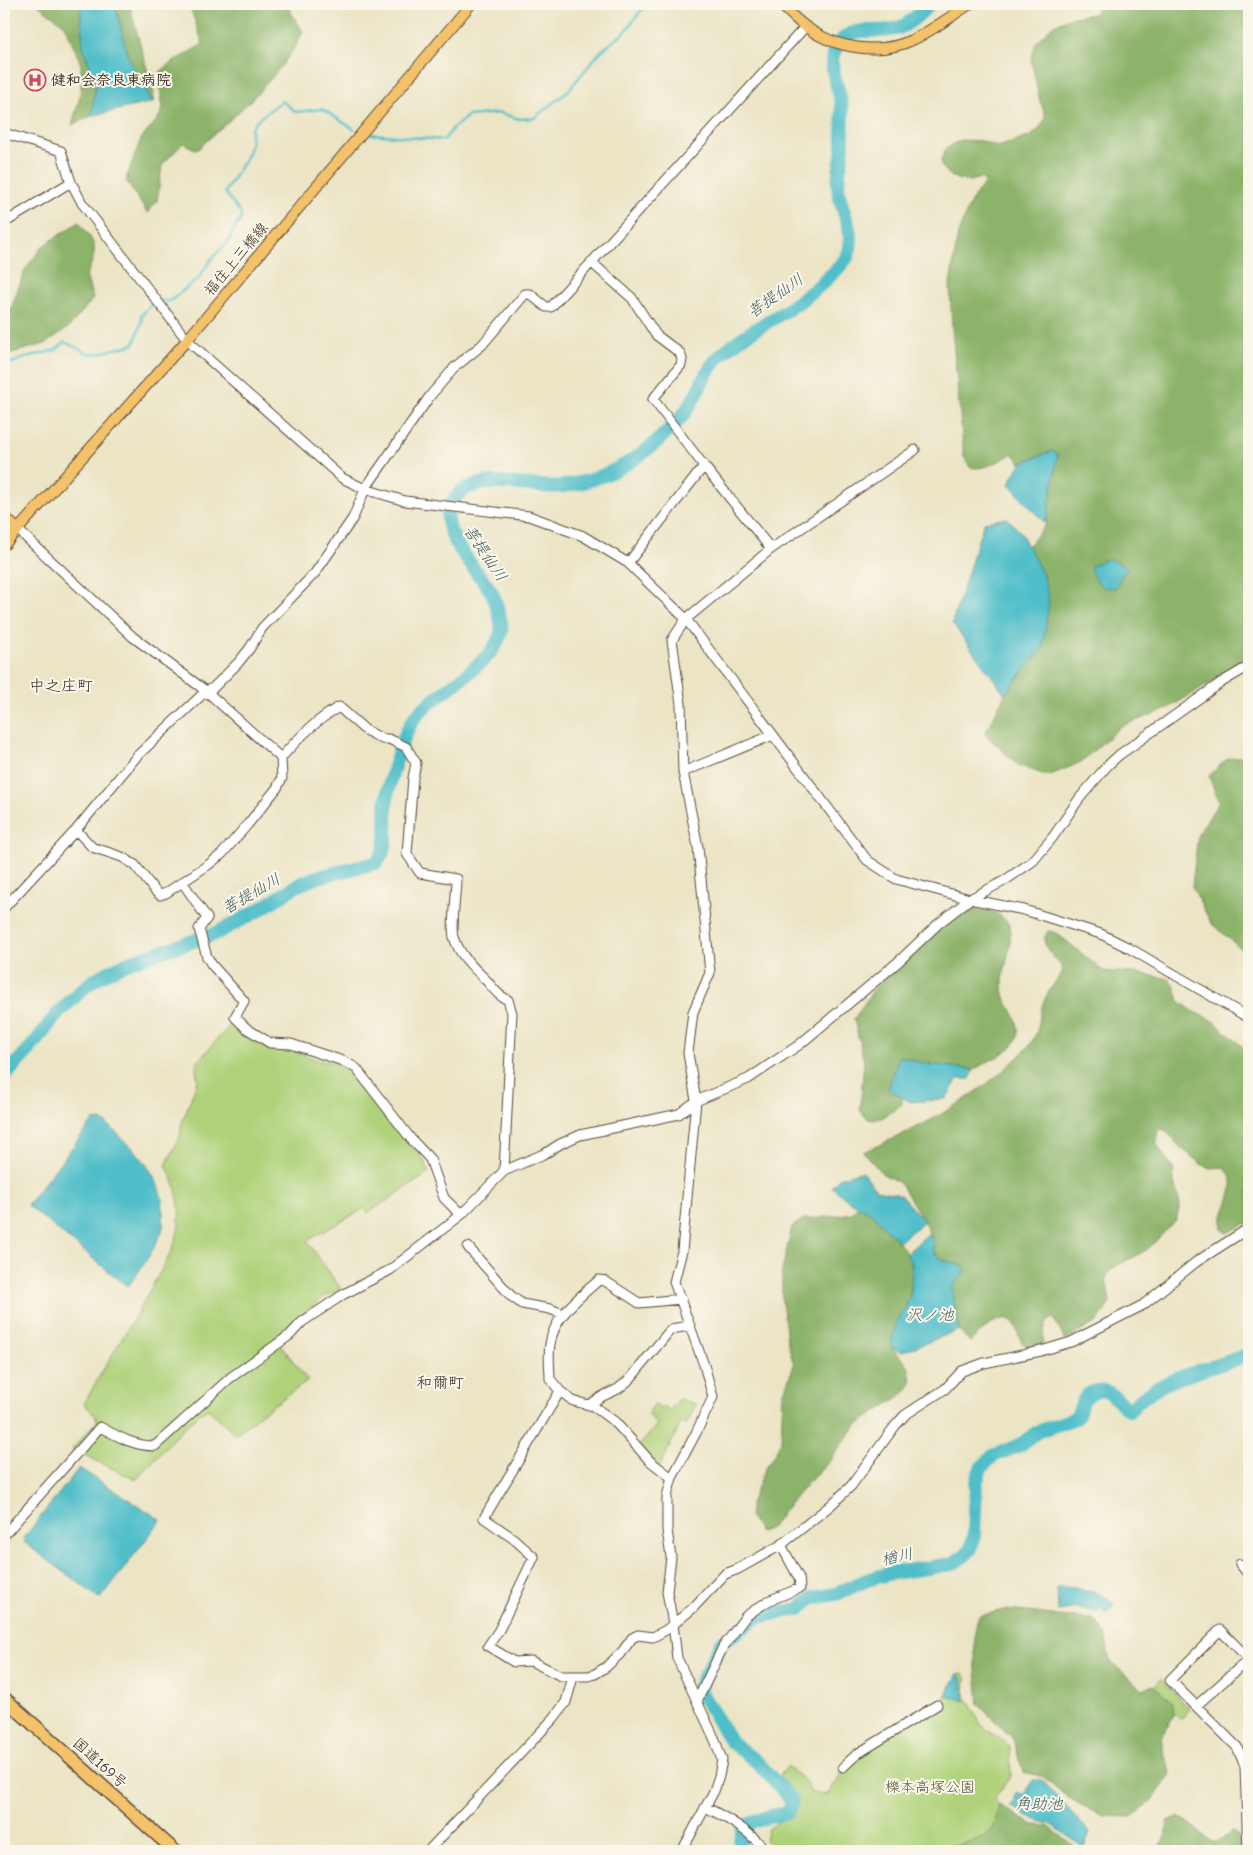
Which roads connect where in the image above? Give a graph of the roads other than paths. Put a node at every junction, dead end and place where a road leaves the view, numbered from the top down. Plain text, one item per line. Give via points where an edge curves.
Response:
1 (471, 4) edge
2 (780, 4) edge
3 (970, 4) edge
4 (805, 27) junction
5 (4, 133) edge
6 (71, 182) junction
7 (4, 223) edge
8 (591, 262) junction
9 (187, 340) junction
10 (915, 450) dead end
11 (704, 466) junction
12 (365, 489) junction
13 (4, 516) edge
14 (17, 529) junction
15 (4, 545) edge
16 (772, 549) junction
17 (628, 563) junction
18 (686, 619) junction
19 (1249, 666) edge
20 (206, 691) junction
21 (773, 736) junction
22 (281, 758) junction
23 (683, 772) junction
24 (76, 830) junction
25 (183, 883) junction
26 (970, 899) junction
27 (4, 908) edge
28 (1249, 1018) edge
29 (696, 1101) junction
30 (504, 1170) junction
31 (461, 1215) junction
32 (1249, 1228) edge
33 (468, 1247) dead end
34 (682, 1299) junction
35 (563, 1314) junction
36 (689, 1326) junction
37 (560, 1392) junction
38 (589, 1406) junction
39 (672, 1478) junction
40 (4, 1536) edge
41 (781, 1544) junction
42 (1240, 1564) dead end
43 (1249, 1574) edge
44 (673, 1624) junction
45 (1249, 1659) edge
46 (573, 1677) junction
47 (4, 1698) edge
48 (697, 1701) junction
49 (938, 1705) dead end
50 (1196, 1706) junction
51 (844, 1767) dead end
52 (1248, 1793) edge
53 (705, 1807) junction
54 (175, 1851) edge
55 (428, 1851) edge
56 (682, 1851) edge
57 (766, 1851) edge
58 (1248, 1851) edge

1 - 9 main road, 福住上三橋線
2 - 4 main road
3 - 4 main road via 910,41 892,47 847,46
4 - 8 street
5 - 6 street via 61,151
6 - 7 street
6 - 9 street via 82,203
8 - 11 street via 632,298 656,335 680,354 681,365 653,399
8 - 12 street via 549,308 530,294 523,296 482,345 455,367 430,396
9 - 12 street via 342,478
9 - 14 main road, 福住上三橋線
10 - 16 street
11 - 16 street
11 - 17 street
12 - 17 street via 405,501 529,516 583,536
12 - 20 street via 353,518 315,573 262,628 238,663 214,688
13 - 14 main road
14 - 15 main road, 福住上三橋線
14 - 20 street via 133,637
16 - 18 street
17 - 18 street
18 - 21 street
18 - 23 street via 672,640 681,704
19 - 26 street via 1119,755 1079,799 1033,861
20 - 22 street
20 - 24 street via 137,756
21 - 23 street
21 - 26 street via 867,860 896,879
22 - 25 street via 282,778 277,788 222,854
22 - 30 street via 300,735 339,706 364,729 382,740 406,747 416,763 407,854 420,873 456,879 453,936 470,966 498,995 508,1000 512,1013
23 - 29 street via 698,847 710,973 693,1012 688,1053
24 - 25 street via 92,846 135,865 160,895
24 - 27 street
25 - 31 street via 207,918 199,929 207,957 244,1001 235,1017 270,1043 291,1044 356,1068 430,1159 444,1198
26 - 28 street via 1024,910 1101,934
26 - 29 street via 799,1046 748,1079
29 - 30 street via 679,1114 580,1135
29 - 34 street via 682,1252 674,1282
30 - 31 street
31 - 40 street via 390,1270 344,1294 302,1322 290,1335 230,1378 156,1446 142,1446 100,1427
32 - 41 street via 1196,1262 1142,1305 1071,1342 962,1371 945,1389 905,1416 851,1486
33 - 35 street via 522,1304
34 - 35 street via 638,1303 599,1280
34 - 36 street
35 - 37 street via 550,1343 550,1380
36 - 38 street via 672,1329 630,1379
36 - 39 street via 713,1396
37 - 38 street
37 - 46 street via 484,1518 534,1557 488,1646 514,1662 531,1661 561,1676
38 - 39 street via 615,1422 650,1461
39 - 44 street via 667,1496 671,1556 667,1592
41 - 44 street via 725,1574
41 - 48 street via 799,1578 800,1588 768,1601 746,1616 723,1647
42 - 43 street
44 - 46 street via 652,1637 638,1635 632,1638 622,1652 596,1674
44 - 48 street via 677,1658
45 - 50 street
45 - 50 street via 1220,1630 1170,1680
46 - 55 street via 566,1702 554,1718
47 - 54 highway, 国道169号
48 - 53 street via 722,1760 719,1776
49 - 51 street via 865,1749
50 - 52 street via 1237,1747 1245,1766
52 - 58 street
53 - 56 street
53 - 57 street via 740,1826

